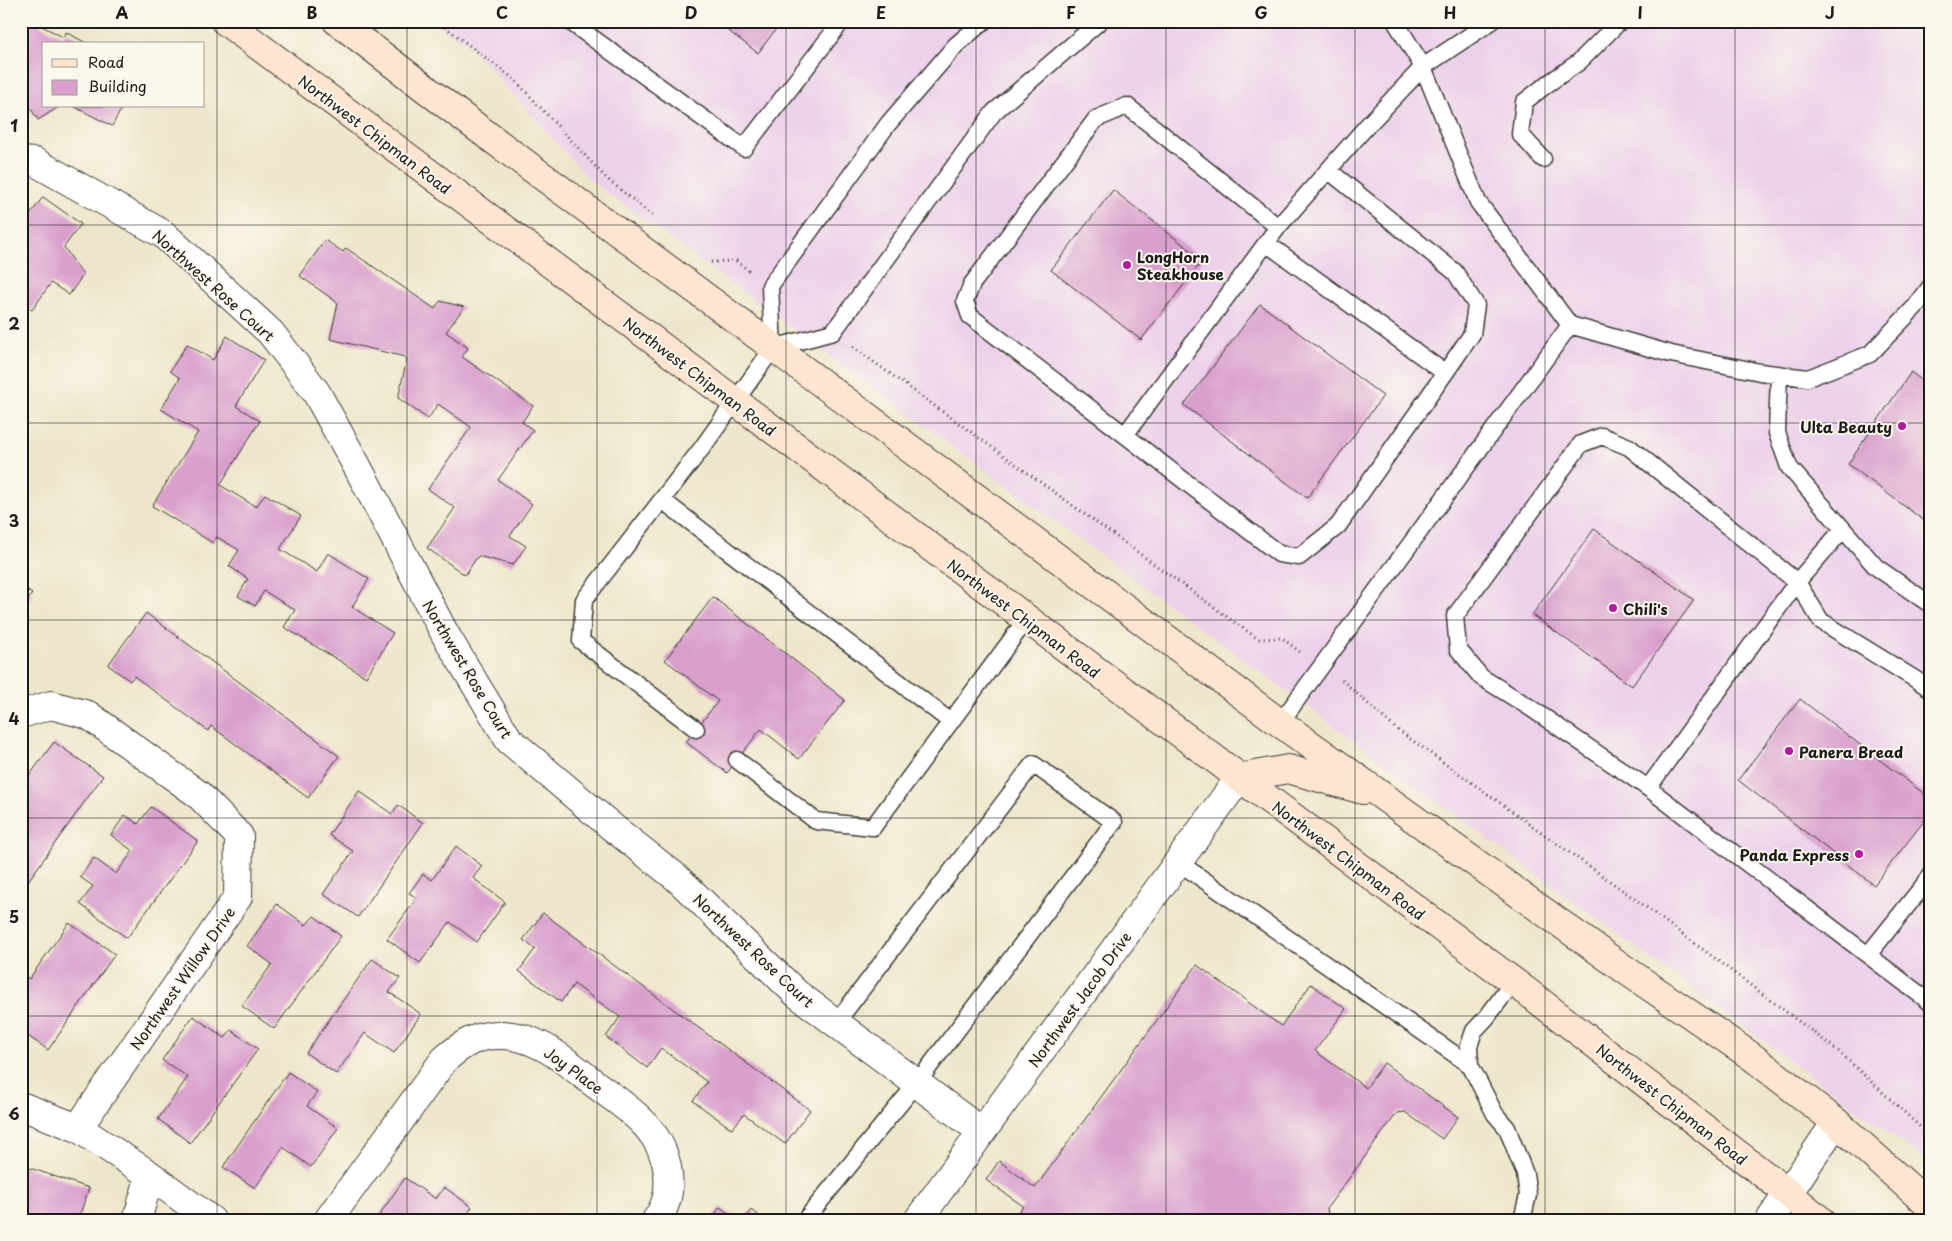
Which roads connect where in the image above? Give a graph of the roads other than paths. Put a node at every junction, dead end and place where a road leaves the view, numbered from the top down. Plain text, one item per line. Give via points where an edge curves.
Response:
1 (225, 21) edge
2 (337, 21) edge
3 (569, 21) edge
4 (842, 21) edge
5 (984, 21) edge
6 (1100, 21) edge
7 (1395, 21) edge
8 (1492, 21) edge
9 (1620, 21) edge
10 (1423, 67) junction
11 (1543, 159) dead end
12 (21, 161) edge
13 (1328, 170) junction
14 (1278, 227) junction
15 (1266, 243) junction
16 (1931, 286) edge
17 (1570, 325) junction
18 (773, 348) junction
19 (1445, 373) junction
20 (1779, 374) junction
21 (735, 402) junction
22 (1126, 434) junction
23 (662, 500) junction
24 (1843, 529) junction
25 (1797, 582) junction
26 (1931, 605) edge
27 (1026, 620) junction
28 (1931, 689) edge
29 (21, 714) edge
30 (951, 722) junction
31 (1280, 722) junction
32 (696, 729) dead end
33 (737, 760) dead end
34 (1240, 778) junction
35 (1648, 788) junction
36 (1381, 795) junction
37 (1178, 862) junction
38 (1931, 876) edge
39 (1868, 955) junction
40 (1513, 982) junction
41 (1931, 1003) edge
42 (836, 1023) junction
43 (1470, 1065) junction
44 (917, 1083) junction
45 (21, 1106) edge
46 (1836, 1122) junction
47 (78, 1128) junction
48 (982, 1132) junction
49 (150, 1175) junction
50 (1788, 1193) junction
51 (1931, 1207) edge
52 (137, 1220) edge
53 (211, 1220) edge
54 (328, 1220) edge
55 (656, 1220) edge
56 (806, 1220) edge
57 (918, 1220) edge
58 (1522, 1220) edge
59 (1770, 1220) edge
60 (1820, 1220) edge

1 - 21 main road, Northwest Chipman Road
2 - 18 main road
3 - 4 lane via 744,148
5 - 18 lane via 956,45 888,124 770,286
6 - 18 lane via 994,112 833,332
7 - 10 lane
8 - 10 lane
9 - 11 lane via 1578,62 1524,102 1520,134
10 - 13 lane
10 - 17 lane via 1478,202
12 - 42 street, Northwest Rose Court via 35,162 163,234 271,333 316,392 445,634 509,740 677,878 797,994
13 - 14 lane
13 - 19 lane via 1456,272 1476,305 1472,334
14 - 15 lane
14 - 22 lane via 1127,106 1096,119 972,284 965,301 970,316
15 - 19 lane
15 - 22 lane
16 - 20 lane via 1870,354 1808,378
17 - 20 lane via 1671,354
17 - 31 lane
18 - 21 lane
18 - 31 main road
19 - 22 lane via 1338,526 1299,557 1279,554
20 - 24 lane via 1777,432 1789,467
21 - 23 lane
21 - 27 main road, Northwest Chipman Road
23 - 30 lane
23 - 32 lane via 584,600 581,641
24 - 25 lane
24 - 26 lane via 1876,567
25 - 28 lane via 1821,621
25 - 35 lane
25 - 35 lane via 1628,447 1602,436 1581,444 1455,616 1458,649 1481,677
27 - 30 lane
27 - 34 main road, Northwest Chipman Road
29 - 47 street, Northwest Willow Drive via 51,705 88,715 198,794 239,836 238,897
30 - 33 lane via 873,827 816,821
31 - 36 main road
34 - 36 main road via 1288,769
34 - 37 street, Northwest Jacob Drive
34 - 40 main road, Northwest Chipman Road
35 - 39 lane
36 - 46 main road via 1751,1056
37 - 43 lane
37 - 48 street, Northwest Jacob Drive
38 - 39 lane
39 - 41 lane
40 - 43 lane via 1474,1031 1469,1046
40 - 50 main road, Northwest Chipman Road
42 - 44 street, Northwest Rose Court
42 - 44 lane via 1033,764 1114,822
43 - 58 lane via 1495,1114 1507,1128 1525,1174 1528,1195
44 - 48 street, Northwest Rose Court
44 - 56 lane
45 - 47 street
46 - 50 street
46 - 51 main road
47 - 49 street
48 - 57 street, Northwest Jacob Drive
49 - 52 street
49 - 53 street
50 - 59 street
50 - 60 main road, Northwest Chipman Road
54 - 55 street, Joy Place via 444,1060 462,1044 482,1036 502,1035 525,1039 547,1048 641,1118 658,1140 667,1162 669,1188 664,1210

